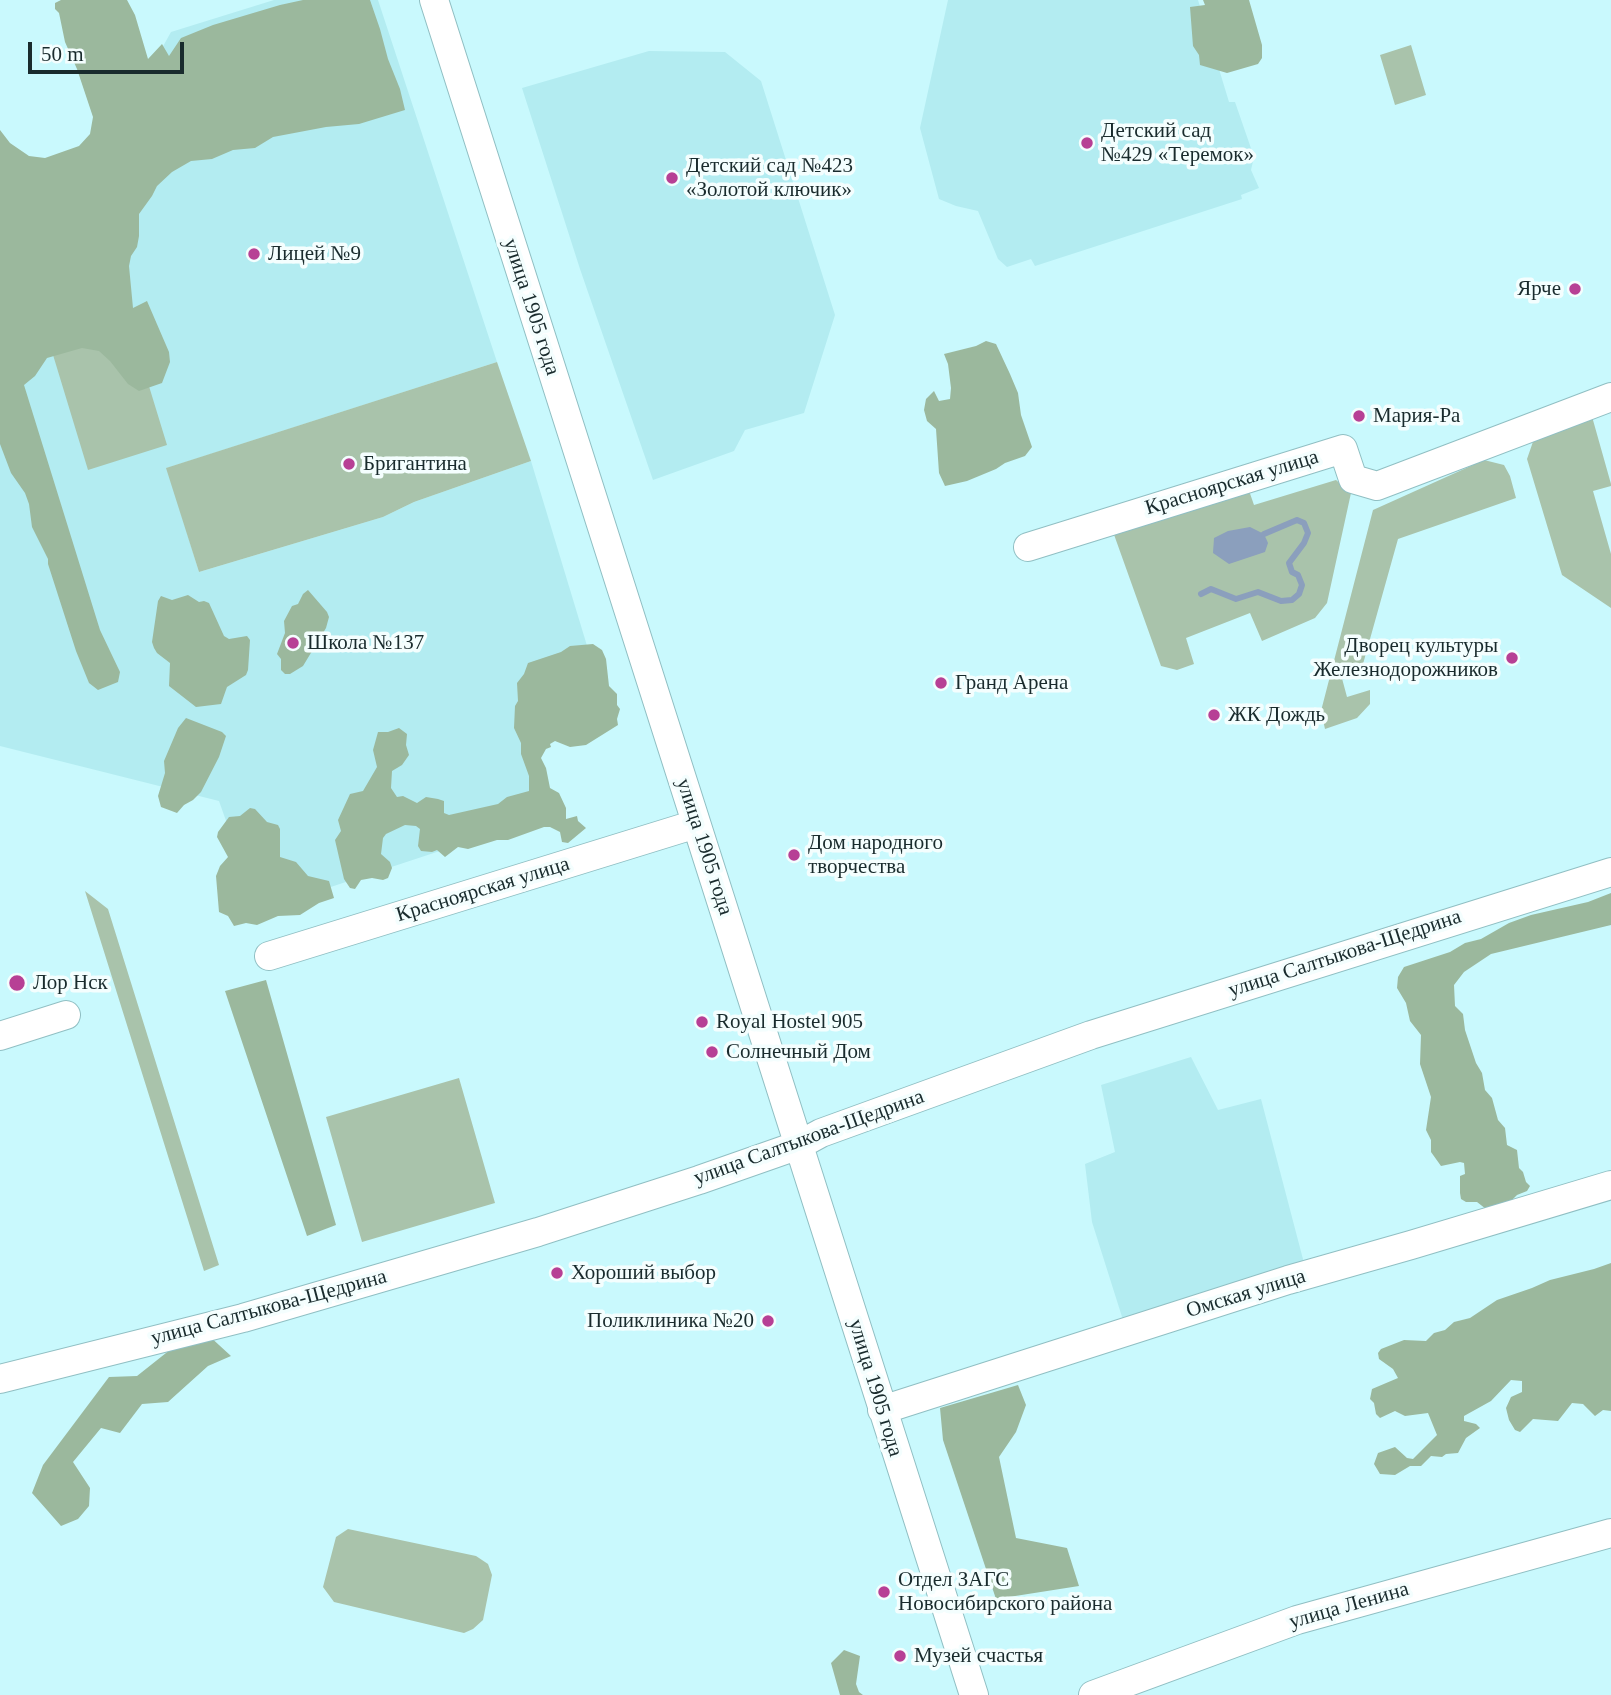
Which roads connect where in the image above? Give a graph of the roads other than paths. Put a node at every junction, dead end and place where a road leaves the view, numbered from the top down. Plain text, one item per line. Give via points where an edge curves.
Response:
1 (434, 0) edge
2 (1611, 397) edge
3 (1028, 547) dead end
4 (696, 824) junction
5 (1611, 872) edge
6 (270, 956) dead end
7 (66, 1015) dead end
8 (0, 1036) edge
9 (799, 1144) junction
10 (1611, 1185) edge
11 (0, 1379) edge
12 (882, 1410) junction
13 (1611, 1533) edge
14 (974, 1695) edge
15 (1093, 1695) edge

1 - 4 street, улица 1905 года
2 - 3 street, Красноярская улица via 1377,486 1353,479 1343,449
4 - 6 street, Красноярская улица
4 - 9 street, улица 1905 года
5 - 9 street, улица Салтыкова-Щедрина via 1091,1035
7 - 8 street
9 - 11 street, улица Салтыкова-Щедрина via 512,1240 243,1318
9 - 12 street, улица 1905 года
10 - 12 street, Омская улица via 1288,1280
12 - 14 street, улица 1905 года
13 - 15 street, улица Ленина via 1297,1620

